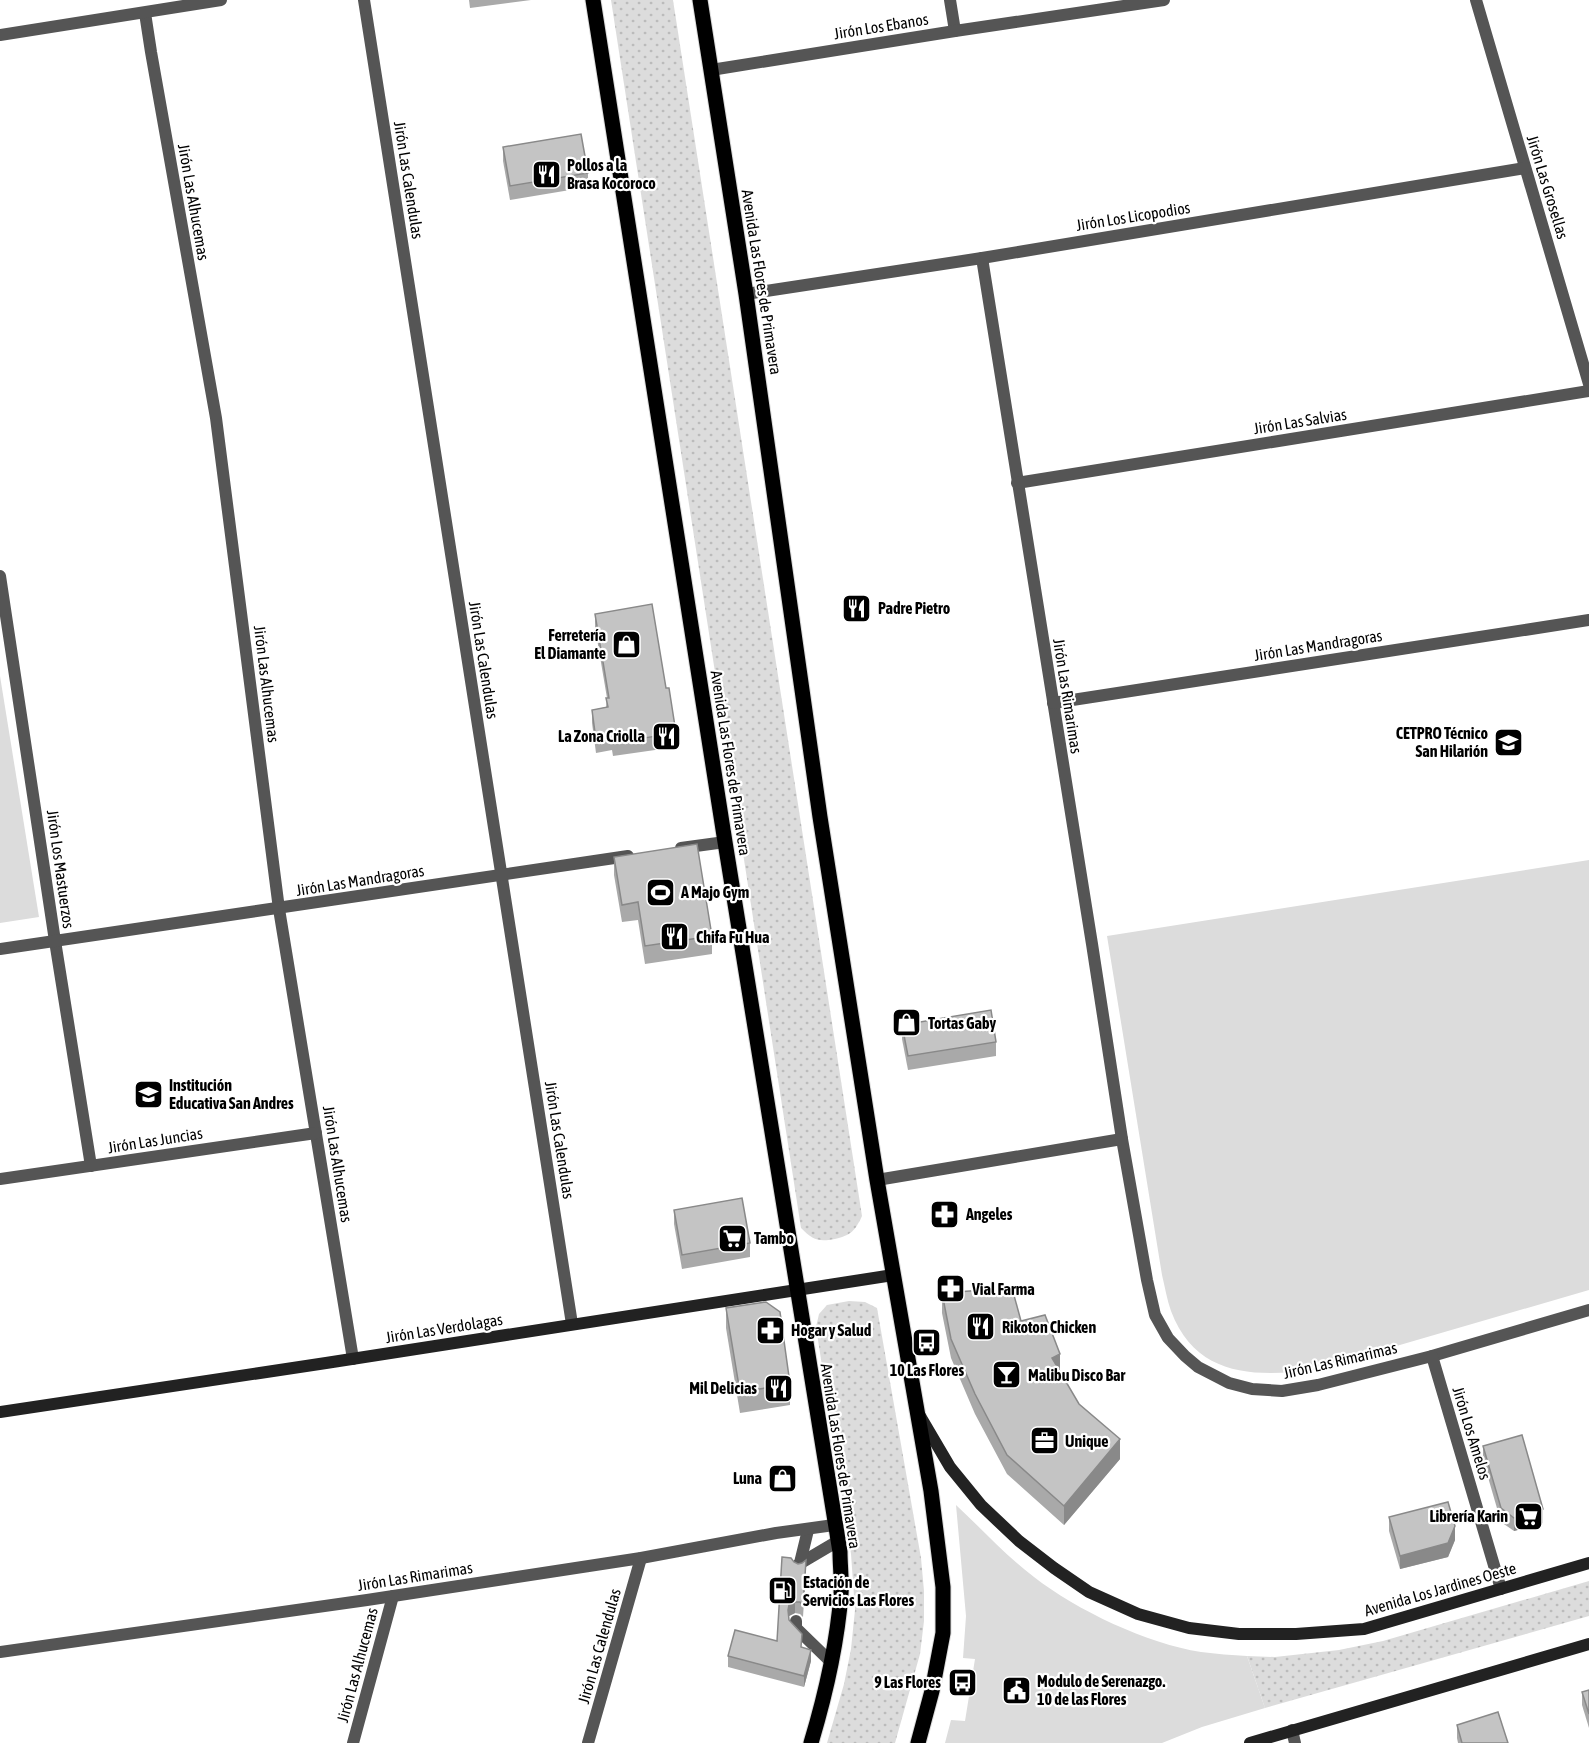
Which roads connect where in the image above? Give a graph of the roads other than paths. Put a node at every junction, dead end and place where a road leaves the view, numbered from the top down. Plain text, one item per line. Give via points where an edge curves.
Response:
1 (221, 0) edge
2 (364, 0) edge
3 (593, 0) edge
4 (700, 0) edge
5 (950, 0) edge
6 (1164, 0) edge
7 (1476, 0) edge
8 (145, 13) junction
9 (955, 31) junction
10 (0, 35) edge
11 (711, 70) junction
12 (1525, 168) junction
13 (982, 258) junction
14 (746, 294) junction
15 (1589, 384) edge
16 (1589, 391) edge
17 (1017, 483) junction
18 (0, 576) edge
19 (1589, 620) edge
20 (1053, 703) junction
21 (725, 842) junction
22 (666, 850) edge
23 (642, 854) edge
24 (501, 876) junction
25 (279, 909) junction
26 (55, 941) junction
27 (0, 949) edge
28 (316, 1132) junction
29 (1122, 1140) junction
30 (91, 1166) junction
31 (0, 1179) edge
32 (877, 1180) junction
33 (893, 1275) junction
34 (797, 1290) junction
35 (1589, 1310) edge
36 (572, 1324) junction
37 (1432, 1356) junction
38 (353, 1359) junction
39 (917, 1411) junction
40 (0, 1412) edge
41 (834, 1526) junction
42 (808, 1530) junction
43 (838, 1541) junction
44 (641, 1558) junction
45 (1589, 1563) edge
46 (1501, 1589) junction
47 (393, 1596) junction
48 (796, 1621) dead end
49 (1589, 1644) edge
50 (0, 1652) edge
51 (832, 1663) junction
52 (1292, 1730) junction
53 (353, 1743) edge
54 (588, 1743) edge
55 (812, 1743) edge
56 (918, 1743) edge
57 (1250, 1743) edge
58 (1295, 1743) edge

1 - 8 street
2 - 24 street, Jirón Las Calendulas
3 - 21 main road, Avenida Las Flores de Primavera
4 - 11 main road, Avenida Las Flores de Primavera
5 - 9 street
6 - 9 street, Jirón Los Ebanos
7 - 12 street, Jirón Las Grosellas
8 - 10 street
8 - 25 street, Jirón Las Alhucemas via 216,418
9 - 11 street, Jirón Los Ebanos
11 - 14 main road, Avenida Las Flores de Primavera
12 - 13 street, Jirón Los Licopodios
12 - 15 street, Jirón Las Grosellas
13 - 14 street, Jirón Los Licopodios
13 - 17 street, Jirón Las Rimarimas
14 - 32 main road, Avenida Las Flores de Primavera via 820,817
16 - 17 street, Jirón Las Salvias
17 - 20 street, Jirón Las Rimarimas
18 - 26 street, Jirón Los Mastuerzos
19 - 20 street, Jirón Las Mandragoras
20 - 29 street, Jirón Las Rimarimas
21 - 22 street
21 - 34 main road, Avenida Las Flores de Primavera
23 - 24 street, Jirón Las Mandragoras
24 - 25 street, Jirón Las Mandragoras
24 - 36 street, Jirón Las Calendulas
25 - 26 street, Jirón Las Mandragoras
25 - 28 street, Jirón Las Alhucemas
26 - 27 street, Jirón Las Mandragoras
26 - 30 street, Jirón Los Mastuerzos
28 - 30 street, Jirón Las Juncias
28 - 38 street, Jirón Las Alhucemas
29 - 32 street
29 - 37 street, Jirón Las Rimarimas via 1155,1316 1168,1338 1204,1371 1252,1389 1282,1391
30 - 31 street, Jirón Las Juncias
32 - 33 main road, Avenida Las Flores de Primavera
33 - 34 main road, Jirón Las Verdolagas
33 - 39 main road, Avenida Las Flores de Primavera
34 - 36 main road, Jirón Las Verdolagas
34 - 41 main road, Avenida Las Flores de Primavera
35 - 37 street, Jirón Las Rimarimas
36 - 38 main road, Jirón Las Verdolagas
37 - 46 street, Jirón Los Amelos
38 - 40 main road, Jirón Las Verdolagas
39 - 46 main road, Avenida Los Jardines Oeste via 950,1467 1020,1541 1089,1592 1138,1614 1188,1628 1296,1635 1364,1629
39 - 56 main road, Avenida Las Flores de Primavera via 943,1587 943,1633
41 - 42 street, Jirón Las Rimarimas
41 - 43 main road, Avenida Las Flores de Primavera
42 - 43 street via 799,1567
42 - 44 street, Jirón Las Rimarimas
43 - 51 main road, Avenida Las Flores de Primavera via 841,1592
44 - 47 street, Jirón Las Rimarimas
44 - 54 street, Jirón Las Calendulas
45 - 46 main road, Avenida Los Jardines Oeste
47 - 50 street, Jirón Las Rimarimas
47 - 53 street, Jirón Las Alhucemas
48 - 51 street via 796,1628
49 - 52 main road
51 - 55 main road, Avenida Las Flores de Primavera
52 - 57 main road
52 - 58 street

